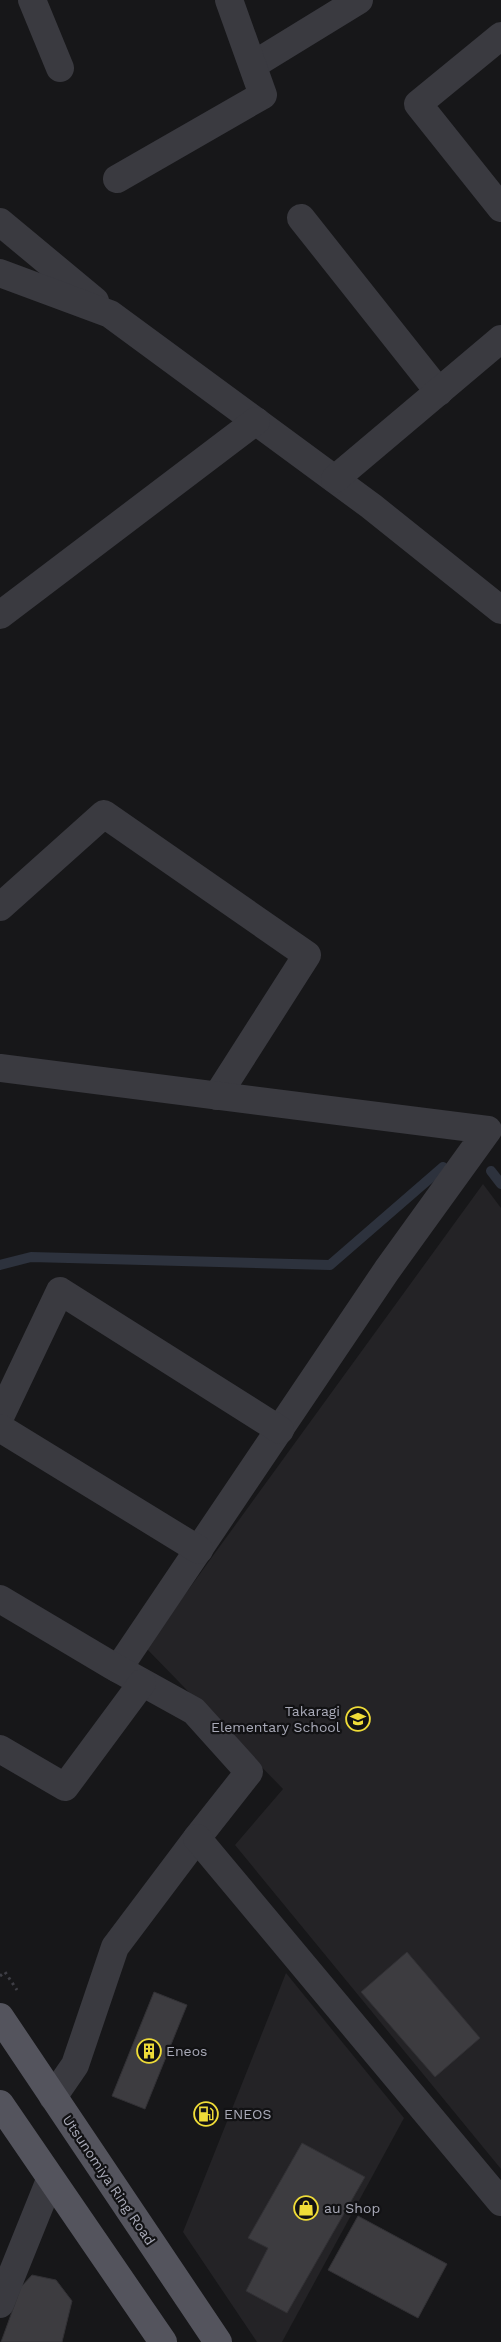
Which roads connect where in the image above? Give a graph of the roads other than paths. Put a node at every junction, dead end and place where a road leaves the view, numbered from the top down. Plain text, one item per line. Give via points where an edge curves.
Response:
1 (32, 0) edge
2 (229, 0) edge
3 (359, 0) edge
4 (501, 36) edge
5 (252, 65) junction
6 (60, 68) dead end
7 (117, 178) dead end
8 (501, 208) edge
9 (301, 218) dead end
10 (0, 222) edge
11 (0, 273) edge
12 (110, 314) junction
13 (501, 339) edge
14 (439, 392) junction
15 (256, 421) junction
16 (335, 479) junction
17 (501, 610) edge
18 (0, 615) edge
19 (0, 907) edge
20 (0, 1068) edge
21 (217, 1096) junction
22 (0, 1417) edge
23 (0, 1428) edge
24 (280, 1430) junction
25 (199, 1550) junction
26 (0, 1599) edge
27 (118, 1670) junction
28 (142, 1683) junction
29 (0, 1749) edge
30 (197, 1838) junction
31 (0, 2017) edge
32 (54, 2098) junction
33 (0, 2104) edge
34 (50, 2180) junction
35 (501, 2202) edge
36 (3, 2286) edge
37 (163, 2342) edge
38 (218, 2342) edge

1 - 6 street
2 - 5 street
3 - 5 street
4 - 8 street via 418,104
5 - 7 street via 263,95
9 - 14 street
10 - 12 street
11 - 12 street
12 - 15 street
13 - 14 street
14 - 16 street
15 - 16 street
15 - 18 street
16 - 17 street
19 - 21 street via 104,814 307,955
20 - 21 street
21 - 24 street via 488,1130 387,1270
22 - 24 street via 60,1291
23 - 25 street
24 - 25 street
25 - 27 street
26 - 27 street
27 - 28 street
28 - 29 street via 65,1787
28 - 30 street via 194,1712 249,1772
30 - 32 street via 115,1947 75,2065
30 - 35 street
31 - 32 main road, Utsunomiya Ring Road
32 - 38 main road, Utsunomiya Ring Road
33 - 34 main road
34 - 36 street
34 - 37 main road

